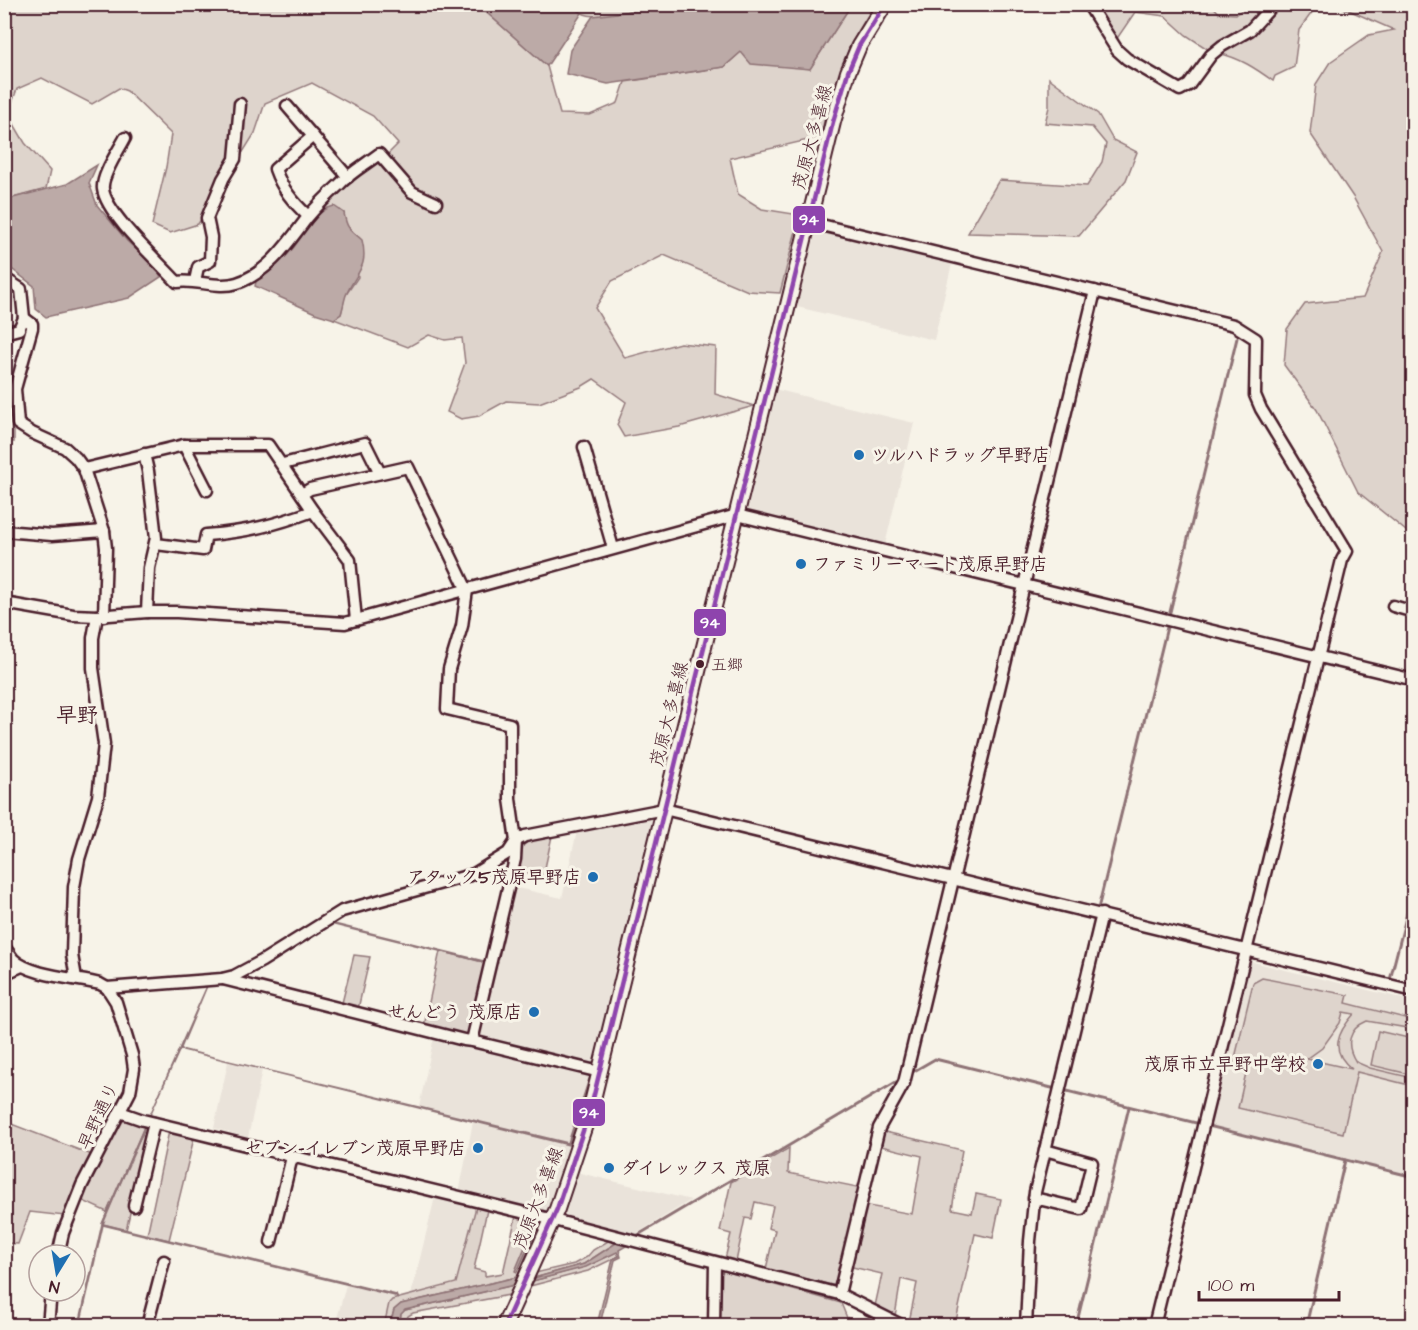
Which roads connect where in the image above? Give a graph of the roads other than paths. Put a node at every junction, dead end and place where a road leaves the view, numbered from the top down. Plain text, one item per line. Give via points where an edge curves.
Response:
1 (885, 4) edge
2 (1088, 4) edge
3 (1274, 4) edge
4 (240, 104) dead end
5 (287, 106) dead end
6 (313, 136) junction
7 (125, 138) dead end
8 (348, 177) junction
9 (436, 204) dead end
10 (309, 216) junction
11 (809, 222) junction
12 (5, 279) edge
13 (195, 281) junction
14 (1095, 291) junction
15 (24, 318) junction
16 (4, 333) edge
17 (10, 390) edge
18 (184, 445) junction
19 (584, 447) dead end
20 (144, 454) junction
21 (283, 464) junction
22 (84, 469) junction
23 (380, 473) junction
24 (207, 490) dead end
25 (302, 494) junction
26 (313, 511) junction
27 (737, 515) junction
28 (4, 531) edge
29 (104, 531) junction
30 (156, 544) junction
31 (613, 548) junction
32 (1026, 585) junction
33 (467, 590) junction
34 (4, 603) edge
35 (1393, 606) dead end
36 (147, 612) junction
37 (1413, 612) edge
38 (100, 616) junction
39 (356, 620) junction
40 (1319, 657) junction
41 (1413, 680) edge
42 (664, 809) junction
43 (516, 841) junction
44 (954, 879) junction
45 (1102, 914) junction
46 (4, 947) edge
47 (1247, 950) junction
48 (22, 966) junction
49 (4, 974) edge
50 (76, 978) junction
51 (222, 979) junction
52 (107, 988) junction
53 (1413, 991) edge
54 (472, 1041) junction
55 (600, 1072) junction
56 (120, 1112) junction
57 (154, 1123) junction
58 (1045, 1150) junction
59 (292, 1157) junction
60 (1034, 1198) junction
61 (134, 1206) dead end
62 (552, 1220) junction
63 (272, 1242) dead end
64 (61, 1243) edge
65 (164, 1261) dead end
66 (715, 1263) junction
67 (839, 1294) junction
68 (50, 1303) edge
69 (48, 1326) edge
70 (147, 1326) edge
71 (504, 1326) edge
72 (714, 1326) edge
73 (903, 1326) edge
74 (1026, 1326) edge
75 (1154, 1326) edge

1 - 11 main road, 茂原大多喜線 via 848,72
2 - 3 street via 1122,54 1180,90 1189,85 1211,55 1250,30
4 - 13 street via 235,159 207,218 210,261 198,267
5 - 6 street
6 - 8 street
6 - 10 street via 275,169 285,191
7 - 13 street via 103,184 110,206 177,282
8 - 9 street via 379,154 412,192
8 - 10 street
10 - 13 street via 282,251 257,273 235,284
11 - 14 street
11 - 27 main road, 茂原大多喜線
12 - 15 street via 21,289
14 - 32 street
14 - 40 street via 1234,325 1256,339 1255,394 1261,409 1347,551
15 - 16 street via 19,329
15 - 17 street via 32,328
17 - 22 street via 18,424 65,448
18 - 20 street
18 - 21 street via 268,445
18 - 24 street
19 - 31 street
20 - 22 street
20 - 30 street
21 - 23 street via 365,443
21 - 25 street
22 - 29 street
23 - 25 street
23 - 33 street via 408,467
25 - 26 street
26 - 30 street via 253,531 206,536 203,550
26 - 39 street via 350,560
27 - 31 street
27 - 32 street
27 - 42 main road, 茂原大多喜線
28 - 29 street via 52,535
29 - 38 street
30 - 36 street via 149,568
31 - 33 street
32 - 40 street
32 - 44 street
33 - 39 street
33 - 43 street via 462,626 449,669 447,709 510,723 510,799
34 - 38 street
35 - 37 street
36 - 38 street
36 - 39 street via 334,623
38 - 50 street via 93,638 93,668 104,744 98,797 74,887 72,956
40 - 41 street
40 - 47 street
42 - 43 street
42 - 44 street
42 - 55 main road, 茂原大多喜線
43 - 51 street via 508,853 474,874 342,911 245,971
43 - 54 street
44 - 45 street
44 - 67 street via 904,1083 879,1128
45 - 47 street
45 - 58 street
46 - 48 street
47 - 53 street
47 - 75 street
48 - 49 street
48 - 50 street
50 - 52 street
51 - 52 street
51 - 54 street
52 - 56 street, 早野通り via 116,1002 134,1069 130,1092
54 - 55 street
55 - 62 main road, 茂原大多喜線
56 - 57 street
56 - 64 street, 早野通り via 82,1185
57 - 59 street
57 - 61 street
58 - 60 street
58 - 60 street via 1092,1163 1081,1209
59 - 62 street
59 - 63 street
60 - 74 street
62 - 66 street
62 - 71 main road, 茂原大多喜線
65 - 70 street
66 - 67 street
66 - 72 street
67 - 73 street
68 - 69 street

